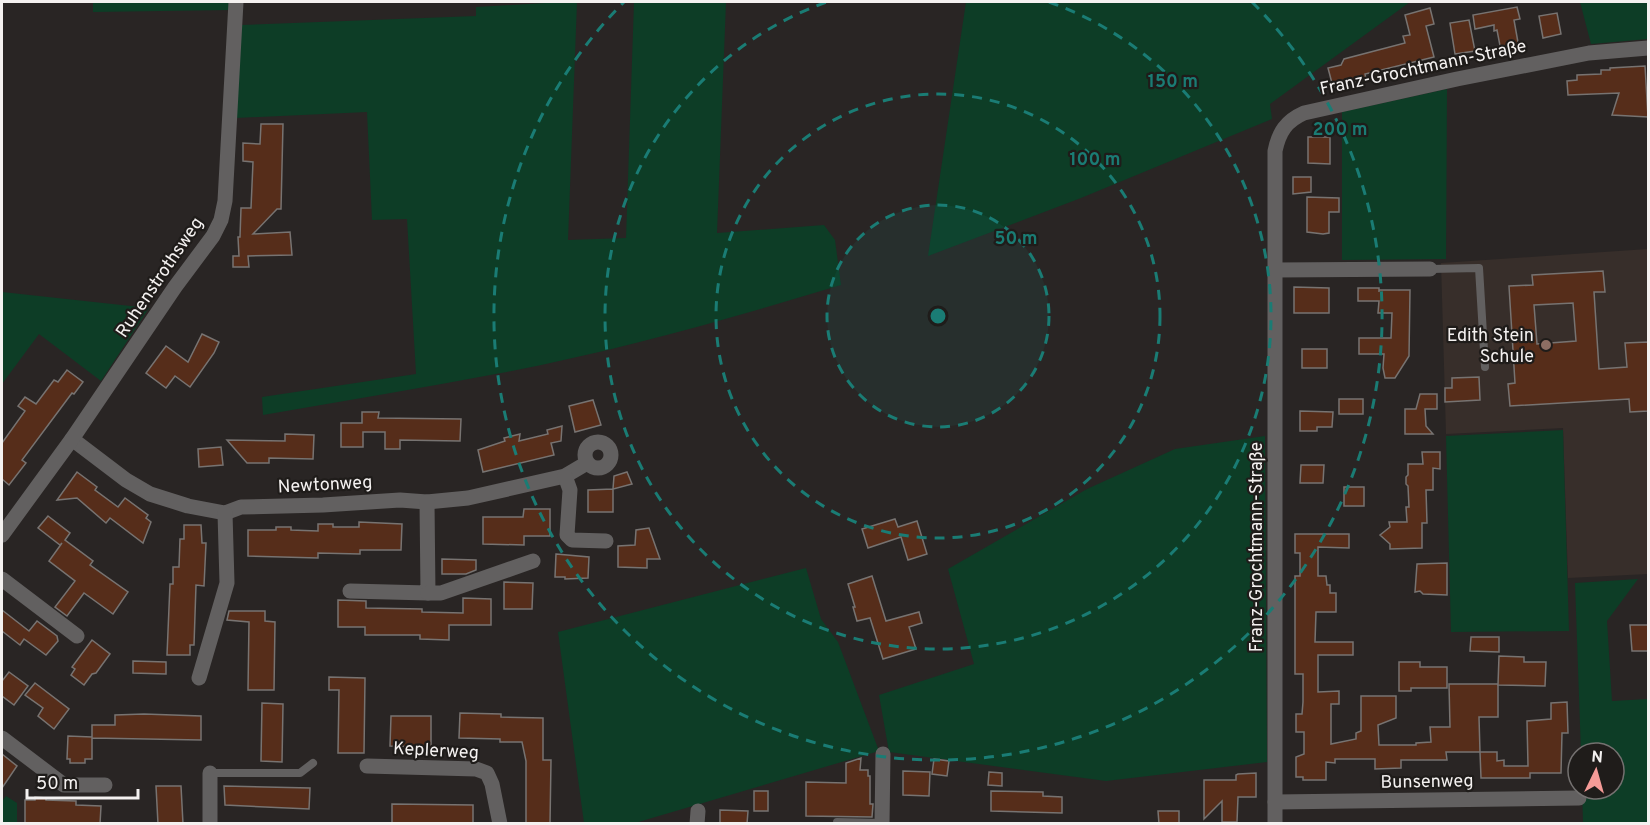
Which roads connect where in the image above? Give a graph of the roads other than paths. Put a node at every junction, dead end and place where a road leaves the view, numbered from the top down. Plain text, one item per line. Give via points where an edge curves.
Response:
1 (236, 2) edge
2 (1648, 48) edge
3 (1430, 269) joint
4 (1275, 270) junction
5 (1485, 368) dead end
6 (72, 439) junction
7 (587, 463) dead end
8 (565, 476) junction
9 (427, 502) junction
10 (225, 513) junction
11 (2, 535) edge
12 (606, 541) dead end
13 (533, 561) dead end
14 (2, 579) edge
15 (350, 591) dead end
16 (428, 593) junction
17 (77, 636) dead end
18 (199, 678) dead end
19 (2, 738) edge
20 (883, 754) dead end
21 (313, 763) dead end
22 (367, 766) dead end
23 (210, 773) joint
24 (105, 785) dead end
25 (1566, 798) edge
26 (1275, 802) junction
27 (837, 822) edge
28 (882, 823) edge
29 (210, 824) edge
30 (500, 824) edge
31 (1275, 824) edge

1 - 6 street, Ruhenstrothsweg via 221,220
2 - 4 street, Franz-Grochtmann-Straße via 1589,53 1479,74 1304,112 1293,118 1284,126 1275,151
3 - 4 street
3 - 5 lane via 1479,268
4 - 26 street, Franz-Grochtmann-Straße
6 - 10 street, Newtonweg via 150,494
6 - 11 street, Ruhenstrothsweg
7 - 8 street, Newtonweg
8 - 9 street, Newtonweg via 468,498
8 - 12 street via 570,490 567,535 572,540
9 - 10 street, Newtonweg via 241,507
9 - 16 street
10 - 18 street via 226,582
13 - 16 street via 441,593
14 - 17 street
15 - 16 street
19 - 24 street via 64,785
20 - 28 street
21 - 23 lane via 300,773
22 - 30 street, Keplerweg via 476,769 487,773
23 - 29 street
25 - 26 street, Bunsenweg
26 - 31 street, Franz-Grochtmann-Straße
27 - 28 lane

